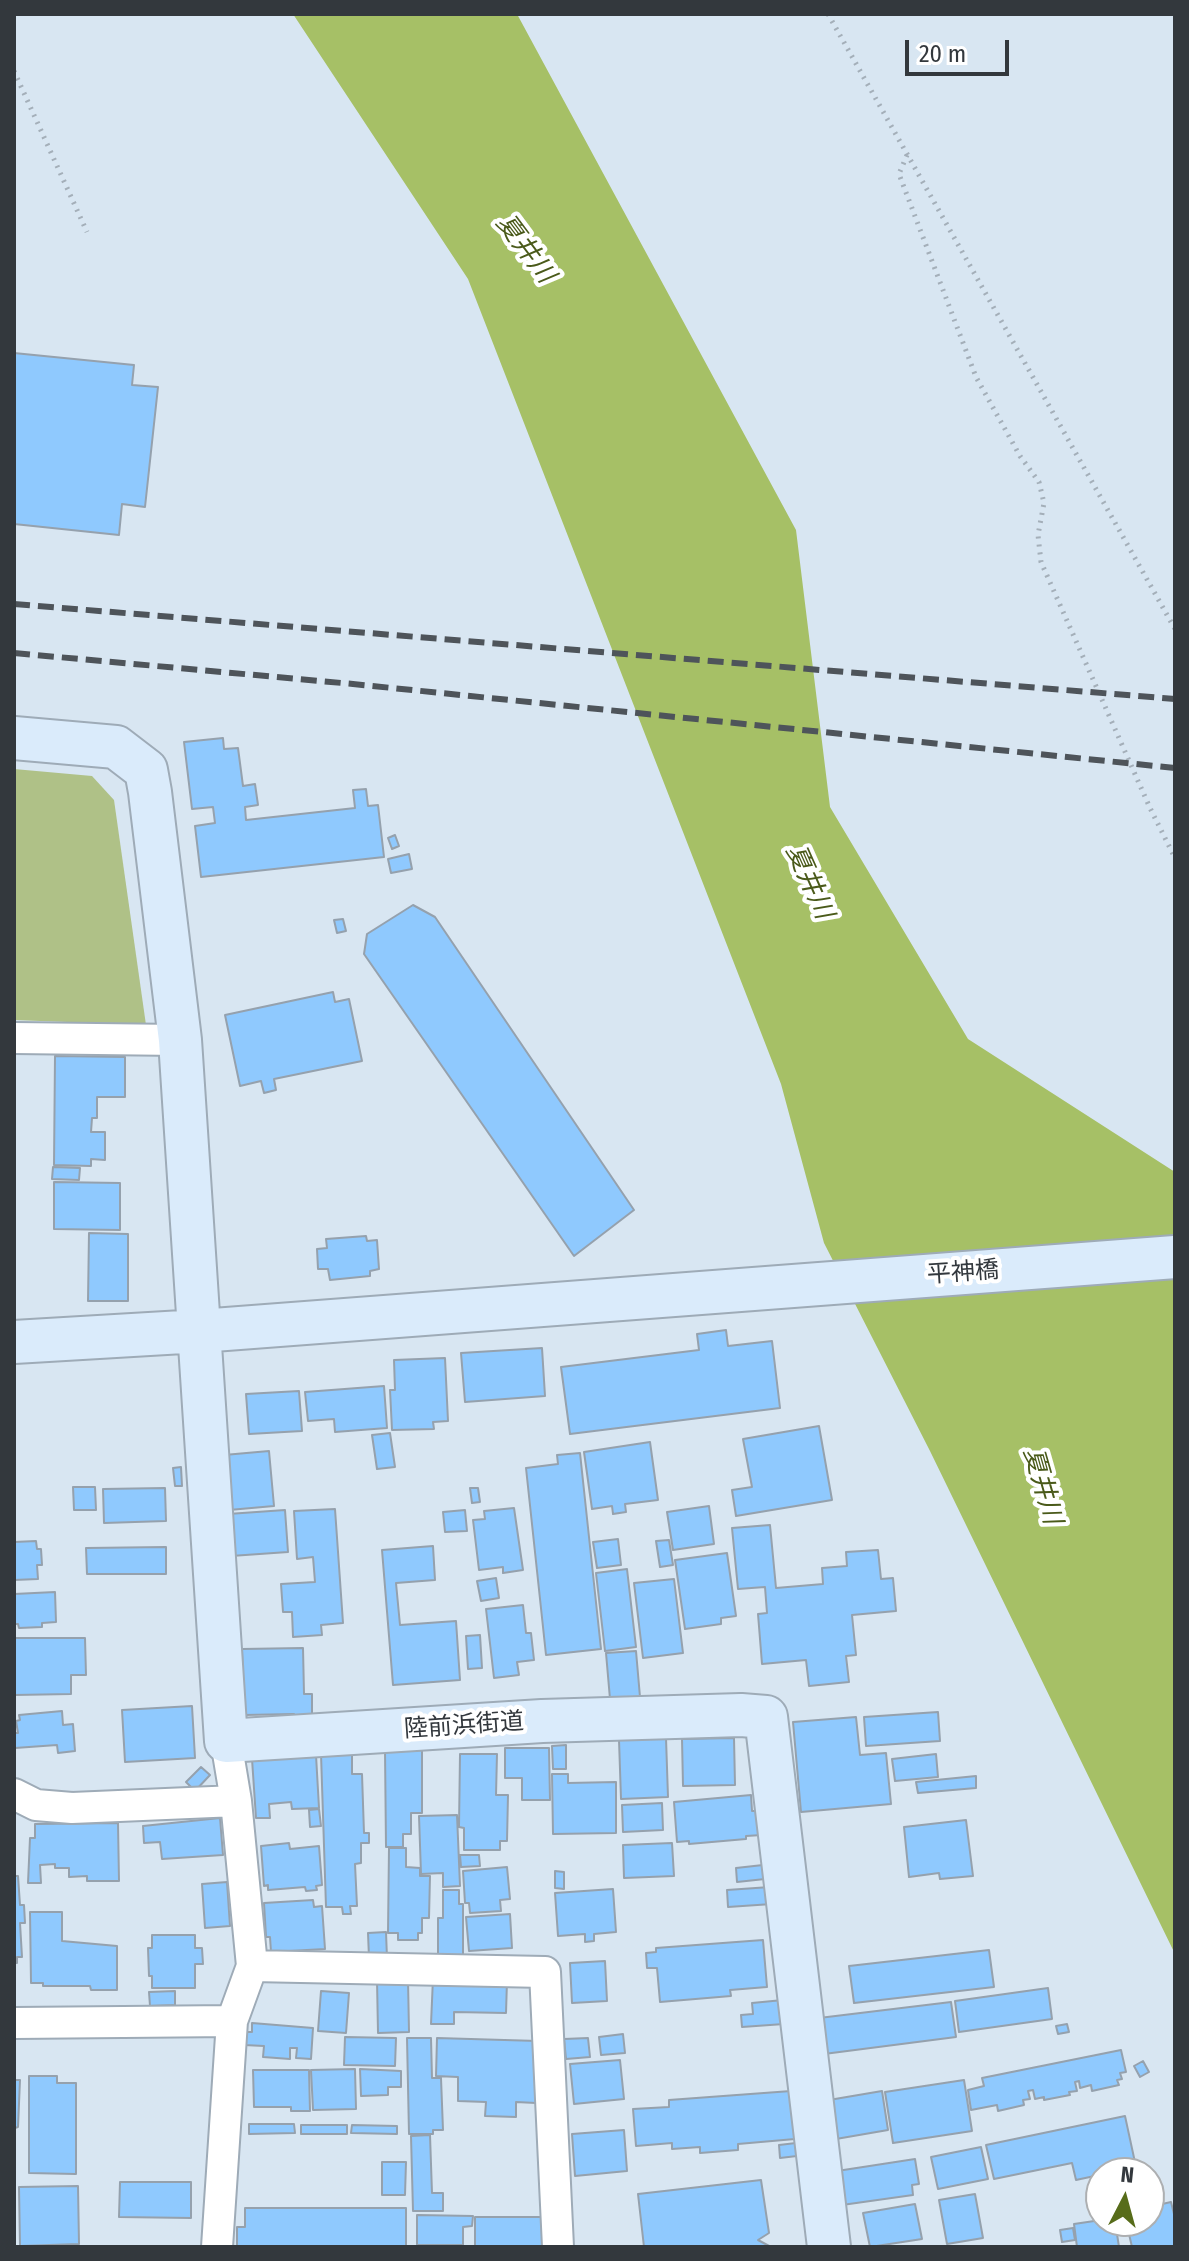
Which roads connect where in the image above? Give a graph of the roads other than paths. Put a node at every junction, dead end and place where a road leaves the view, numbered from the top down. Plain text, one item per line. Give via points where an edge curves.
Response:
1 (14, 738) edge
2 (14, 1038) edge
3 (180, 1040) junction
4 (1175, 1257) edge
5 (200, 1331) junction
6 (14, 1342) edge
7 (226, 1741) junction
8 (14, 1794) edge
9 (236, 1801) junction
10 (252, 1966) junction
11 (232, 2021) junction
12 (14, 2023) edge
13 (217, 2247) edge
14 (558, 2247) edge
15 (829, 2247) edge

1 - 3 street via 116,747 146,770
2 - 3 street
3 - 5 street
4 - 5 street, 平神橋
5 - 6 street
5 - 7 street
7 - 9 street
7 - 15 street, 陸前浜街道 via 542,1721 766,1717
8 - 9 street via 36,1805 72,1808
9 - 10 street
10 - 11 street
10 - 14 street via 545,1972
11 - 12 street
11 - 13 street

